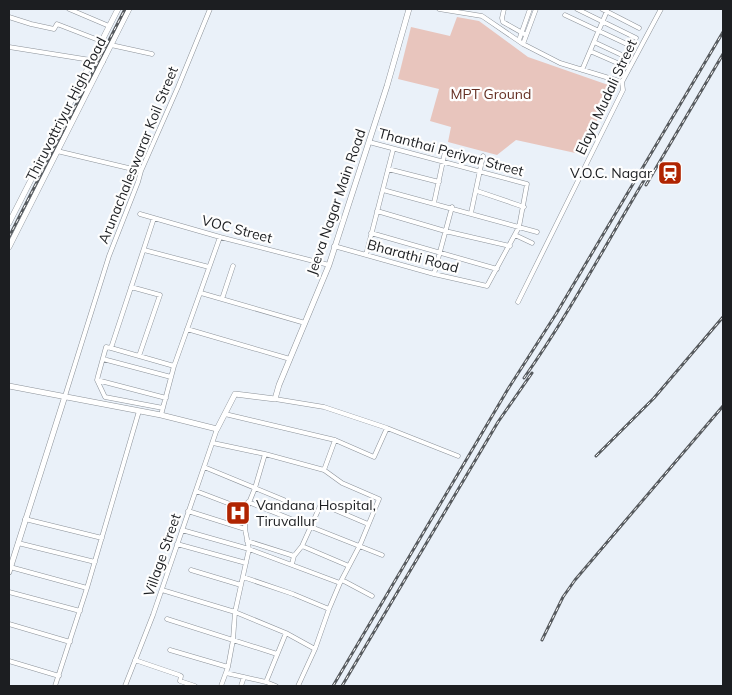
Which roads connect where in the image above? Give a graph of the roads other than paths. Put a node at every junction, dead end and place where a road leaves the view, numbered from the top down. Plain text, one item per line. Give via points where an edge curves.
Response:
1 (69, 9) edge
2 (118, 9) edge
3 (129, 9) edge
4 (210, 9) edge
5 (409, 9) edge
6 (438, 9) edge
7 (504, 9) edge
8 (530, 9) edge
9 (536, 9) edge
10 (577, 9) edge
11 (602, 9) edge
12 (661, 9) edge
13 (461, 11) edge
14 (607, 11) junction
15 (565, 15) dead end
16 (9, 18) edge
17 (602, 21) junction
18 (109, 26) junction
19 (640, 28) dead end
20 (599, 30) junction
21 (522, 32) junction
22 (526, 35) junction
23 (636, 38) dead end
24 (518, 40) junction
25 (101, 41) junction
26 (594, 42) junction
27 (523, 44) junction
28 (111, 45) junction
29 (631, 46) dead end
30 (9, 47) edge
31 (590, 51) junction
32 (152, 54) dead end
33 (626, 57) dead end
34 (92, 60) junction
35 (103, 62) junction
36 (622, 65) dead end
37 (582, 70) junction
38 (622, 82) junction
39 (369, 142) junction
40 (446, 147) dead end
41 (393, 150) junction
42 (57, 151) junction
43 (483, 156) dead end
44 (443, 161) junction
45 (388, 169) junction
46 (141, 171) junction
47 (480, 172) junction
48 (439, 182) junction
49 (383, 190) junction
50 (477, 191) junction
51 (434, 203) junction
52 (452, 207) junction
53 (524, 207) junction
54 (377, 211) junction
55 (472, 213) junction
56 (140, 214) dead end
57 (154, 218) junction
58 (9, 223) edge
59 (519, 227) junction
60 (445, 231) junction
61 (537, 232) dead end
62 (371, 233) junction
63 (515, 234) junction
64 (220, 237) junction
65 (532, 243) dead end
66 (9, 246) edge
67 (334, 246) junction
68 (510, 246) junction
69 (144, 250) junction
70 (439, 253) junction
71 (366, 255) junction
72 (329, 265) junction
73 (233, 266) dead end
74 (209, 267) junction
75 (497, 269) junction
76 (434, 274) junction
77 (131, 287) junction
78 (201, 292) junction
79 (222, 299) junction
80 (518, 302) dead end
81 (304, 323) junction
82 (187, 329) junction
83 (111, 348) junction
84 (139, 356) junction
85 (102, 359) junction
86 (290, 360) junction
87 (174, 366) junction
88 (172, 377) junction
89 (97, 380) junction
90 (9, 386) edge
91 (64, 396) junction
92 (166, 398) junction
93 (275, 398) junction
94 (163, 408) junction
95 (139, 411) junction
96 (225, 414) junction
97 (161, 416) junction
98 (387, 428) junction
99 (217, 429) junction
100 (335, 440) junction
101 (213, 443) junction
102 (265, 454) junction
103 (458, 456) dead end
104 (204, 466) junction
105 (324, 470) junction
106 (255, 488) junction
107 (196, 491) junction
108 (284, 500) dead end
109 (248, 502) junction
110 (246, 510) junction
111 (188, 511) junction
112 (25, 520) junction
113 (368, 524) junction
114 (311, 526) junction
115 (245, 529) junction
116 (182, 530) junction
117 (102, 538) junction
118 (248, 541) junction
119 (18, 543) junction
120 (178, 544) junction
121 (360, 545) junction
122 (302, 546) junction
123 (249, 549) junction
124 (382, 555) dead end
125 (294, 556) junction
126 (95, 562) junction
127 (246, 563) junction
128 (292, 564) junction
129 (349, 566) junction
130 (9, 569) edge
131 (191, 570) dead end
132 (243, 577) junction
133 (341, 582) junction
134 (241, 585) junction
135 (87, 588) junction
136 (162, 590) junction
137 (9, 592) edge
138 (372, 596) dead end
139 (329, 609) junction
140 (80, 611) junction
141 (235, 612) junction
142 (167, 620) dead end
143 (9, 624) edge
144 (286, 633) junction
145 (233, 640) junction
146 (70, 642) junction
147 (315, 649) junction
148 (170, 650) dead end
149 (278, 654) junction
150 (135, 660) junction
151 (9, 661) edge
152 (228, 667) junction
153 (226, 673) junction
154 (58, 676) junction
155 (244, 677) junction
156 (266, 682) junction
157 (55, 686) edge
158 (125, 686) edge
159 (195, 686) edge
160 (221, 686) edge
161 (241, 686) edge
162 (276, 686) edge
163 (298, 686) edge

1 - 18 street
2 - 18 street, Thiruvottriyur High Road
3 - 28 street, Thiruvottriyur High Road
4 - 46 street, Arunachaleswarar Koil Street
5 - 39 street, Jeeva Nagar Main Road
6 - 13 street
7 - 21 street via 503,22
8 - 21 street
9 - 22 street
10 - 17 street
11 - 14 street
12 - 38 street, Elaya Mudali Street
13 - 24 street via 482,16
14 - 17 street
14 - 19 street
15 - 20 street
16 - 25 street via 54,29 57,24
17 - 20 street
17 - 23 street
18 - 25 street, Thiruvottriyur High Road
20 - 26 street
20 - 29 street
21 - 22 street
21 - 24 street
22 - 27 street
24 - 27 street
25 - 34 street, Thiruvottriyur High Road
26 - 31 street
26 - 33 street
27 - 37 street
28 - 32 street
28 - 35 street, Thiruvottriyur High Road
30 - 34 street
31 - 36 street
31 - 37 street
34 - 35 street
34 - 58 street, Thiruvottriyur High Road
35 - 42 street, Thiruvottriyur High Road
37 - 38 street
38 - 80 street, Elaya Mudali Street via 623,90
39 - 41 street, Thanthai Periyar Street
39 - 67 street, Jeeva Nagar Main Road
40 - 44 street
41 - 44 street, Thanthai Periyar Street
41 - 45 street
42 - 46 street
42 - 66 street, Thiruvottriyur High Road
43 - 47 street
44 - 47 street, Thanthai Periyar Street
44 - 48 street
45 - 48 street
45 - 49 street
46 - 91 street, Arunachaleswarar Koil Street via 109,256
47 - 50 street
47 - 53 street, Thanthai Periyar Street via 527,184
48 - 51 street
49 - 51 street
49 - 54 street
50 - 53 street
50 - 55 street
51 - 52 street
52 - 55 street
52 - 60 street
53 - 59 street
54 - 60 street
54 - 62 street
55 - 59 street
56 - 57 street, VOC Street
57 - 64 street, VOC Street
57 - 69 street
59 - 61 street
59 - 63 street
60 - 68 street
60 - 70 street
62 - 70 street
62 - 71 street
63 - 65 street
63 - 68 street
64 - 72 street, VOC Street
64 - 74 street
67 - 71 street, Bharathi Road
67 - 72 street, Jeeva Nagar Main Road
68 - 75 street
69 - 74 street
69 - 77 street
70 - 75 street
70 - 76 street
71 - 76 street, Bharathi Road
72 - 81 street, Jeeva Nagar Main Road
73 - 79 street
74 - 78 street
75 - 76 street, Bharathi Road via 487,286
77 - 83 street
77 - 84 street via 160,296
78 - 79 street
78 - 82 street
79 - 81 street
81 - 86 street, Jeeva Nagar Main Road
82 - 86 street
82 - 87 street
83 - 84 street
83 - 85 street via 106,347
84 - 87 street
85 - 88 street
85 - 89 street
86 - 93 street, Jeeva Nagar Main Road
87 - 88 street
88 - 92 street
89 - 92 street
89 - 94 street via 105,397
90 - 91 street
91 - 95 street
91 - 112 street
92 - 94 street
93 - 96 street via 236,394
93 - 98 street via 324,407
94 - 97 street
95 - 97 street
95 - 117 street
96 - 99 street
96 - 100 street
97 - 99 street
98 - 100 street via 374,458
98 - 103 street
99 - 101 street, Village Street
100 - 105 street
101 - 102 street
101 - 104 street, Village Street
102 - 105 street
102 - 106 street
104 - 106 street
104 - 107 street, Village Street
105 - 113 street via 342,483 379,499
106 - 108 street
106 - 109 street
107 - 110 street
107 - 111 street, Village Street
109 - 110 street
109 - 114 street
110 - 115 street
111 - 115 street
111 - 116 street, Village Street
112 - 117 street
112 - 119 street
113 - 114 street via 320,504
113 - 121 street
114 - 121 street
114 - 122 street
115 - 118 street
116 - 120 street, Village Street
116 - 123 street
117 - 126 street
118 - 123 street
118 - 125 street
119 - 126 street
119 - 130 street
120 - 127 street
120 - 136 street, Village Street
121 - 124 street
121 - 129 street
122 - 125 street
122 - 129 street
123 - 127 street
123 - 128 street
125 - 128 street
126 - 135 street
127 - 132 street
128 - 133 street
129 - 133 street
130 - 135 street
131 - 134 street
132 - 134 street
132 - 139 street
133 - 138 street
133 - 139 street
134 - 141 street
135 - 140 street
136 - 141 street
136 - 150 street, Village Street
137 - 140 street
139 - 147 street
140 - 146 street
141 - 144 street
141 - 145 street
142 - 145 street
143 - 146 street
144 - 147 street
144 - 149 street
145 - 149 street
145 - 152 street
146 - 154 street
147 - 163 street
148 - 152 street
149 - 156 street
150 - 158 street, Village Street
150 - 159 street via 182,676 180,681
151 - 154 street
152 - 153 street
153 - 155 street
153 - 160 street
154 - 157 street
155 - 156 street
155 - 161 street
156 - 162 street

